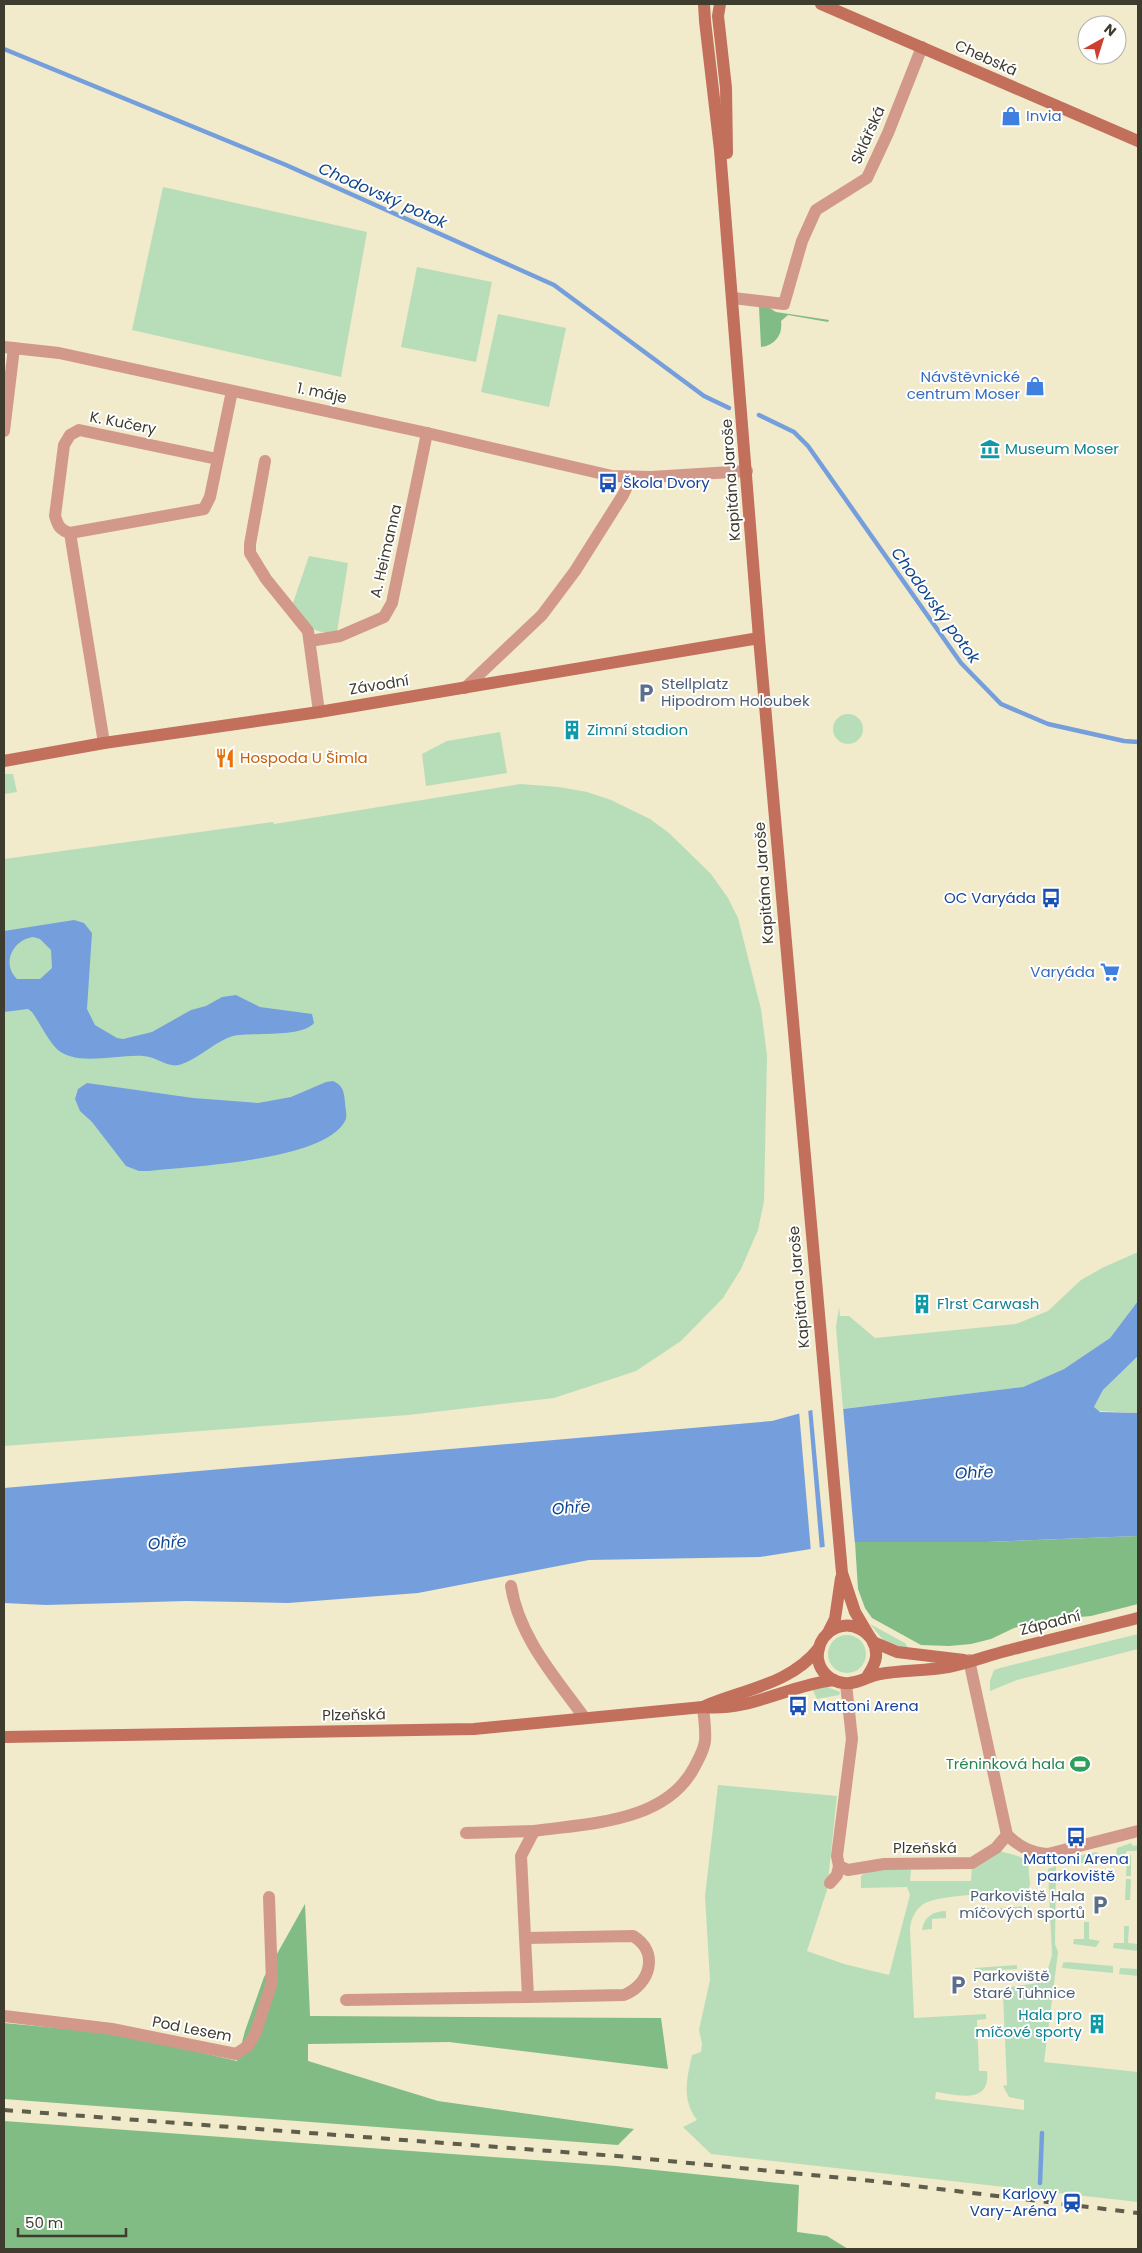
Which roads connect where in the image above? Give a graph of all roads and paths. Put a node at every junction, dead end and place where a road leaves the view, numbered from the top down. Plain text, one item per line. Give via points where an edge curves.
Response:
1 (704, 4) edge
2 (720, 4) edge
3 (821, 4) edge
4 (922, 47) junction
5 (1138, 142) edge
6 (724, 190) junction
7 (733, 298) junction
8 (9, 348) edge
9 (232, 390) junction
10 (4, 431) edge
11 (427, 433) junction
12 (217, 459) junction
13 (265, 461) dead end
14 (747, 471) junction
15 (631, 478) junction
16 (70, 533) junction
17 (759, 638) junction
18 (310, 641) junction
19 (465, 688) junction
20 (319, 712) junction
21 (104, 743) junction
22 (4, 761) edge
23 (842, 1573) junction
24 (511, 1586) dead end
25 (1138, 1618) edge
26 (828, 1633) junction
27 (871, 1638) junction
28 (819, 1648) junction
29 (969, 1660) junction
30 (867, 1677) junction
31 (840, 1682) junction
32 (703, 1707) junction
33 (584, 1717) junction
34 (4, 1737) edge
35 (534, 1831) junction
36 (1138, 1831) edge
37 (466, 1833) dead end
38 (1007, 1835) junction
39 (839, 1866) junction
40 (830, 1883) dead end
41 (268, 1896) dead end
42 (526, 1938) junction
43 (528, 1997) junction
44 (346, 2000) dead end
45 (4, 2016) edge

1 - 6 street, Kapitána Jaroše
2 - 6 street, Kapitána Jaroše via 718,16 728,136
3 - 4 street, Chebská
4 - 5 street, Chebská
4 - 7 street, Sklářská via 867,178 816,210 802,241 784,304
6 - 7 street, Kapitána Jaroše
7 - 14 street, Kapitána Jaroše
8 - 9 street, 1. máje via 59,353
8 - 10 street
9 - 11 street, 1. máje
9 - 12 street
11 - 15 street, 1. máje
11 - 18 street, A. Heimanna via 388,611 384,617 340,636
12 - 16 street via 210,497 204,508
12 - 16 street, K. Kučery via 80,430 70,434 64,445 56,516 62,531
13 - 18 street via 250,553 266,579 308,631
14 - 15 street, 1. máje
14 - 17 street, Kapitána Jaroše
15 - 19 street via 574,571 542,615
16 - 21 street, K. Kučery
17 - 19 street, Závodní
17 - 23 street, Kapitána Jaroše
18 - 20 street
19 - 20 street, Závodní
20 - 21 street, Závodní
21 - 22 street, Závodní
23 - 26 street, Kapitána Jaroše via 834,1619
23 - 27 street, Kapitána Jaroše via 855,1612
24 - 33 street via 524,1628 536,1650
25 - 29 street, Západní
26 - 27 street via 840,1626 857,1627
26 - 28 street
27 - 29 street, Západní via 897,1652
27 - 30 street via 876,1659
28 - 31 street via 822,1669
28 - 32 street, Plzeňská via 808,1661 785,1677
29 - 30 street, Západní via 950,1667
29 - 38 street
30 - 31 street
31 - 32 street, Plzeňská via 813,1683 762,1700 720,1709
31 - 39 street via 852,1739 837,1856
32 - 33 street, Plzeňská
32 - 35 street via 705,1740 702,1752 687,1781 662,1801 642,1812 617,1818
33 - 34 street, Plzeňská via 474,1729
35 - 37 street
35 - 42 street via 520,1856
36 - 38 street via 1048,1854 1019,1846
38 - 39 street, Plzeňská via 996,1848 972,1863 884,1864 848,1870
39 - 40 street
41 - 45 street, Pod Lesem via 272,1982 256,2032 248,2046 236,2054 112,2029
42 - 43 street
42 - 43 street via 633,1936 642,1941 648,1957 643,1982 636,1990 624,1995
43 - 44 street

